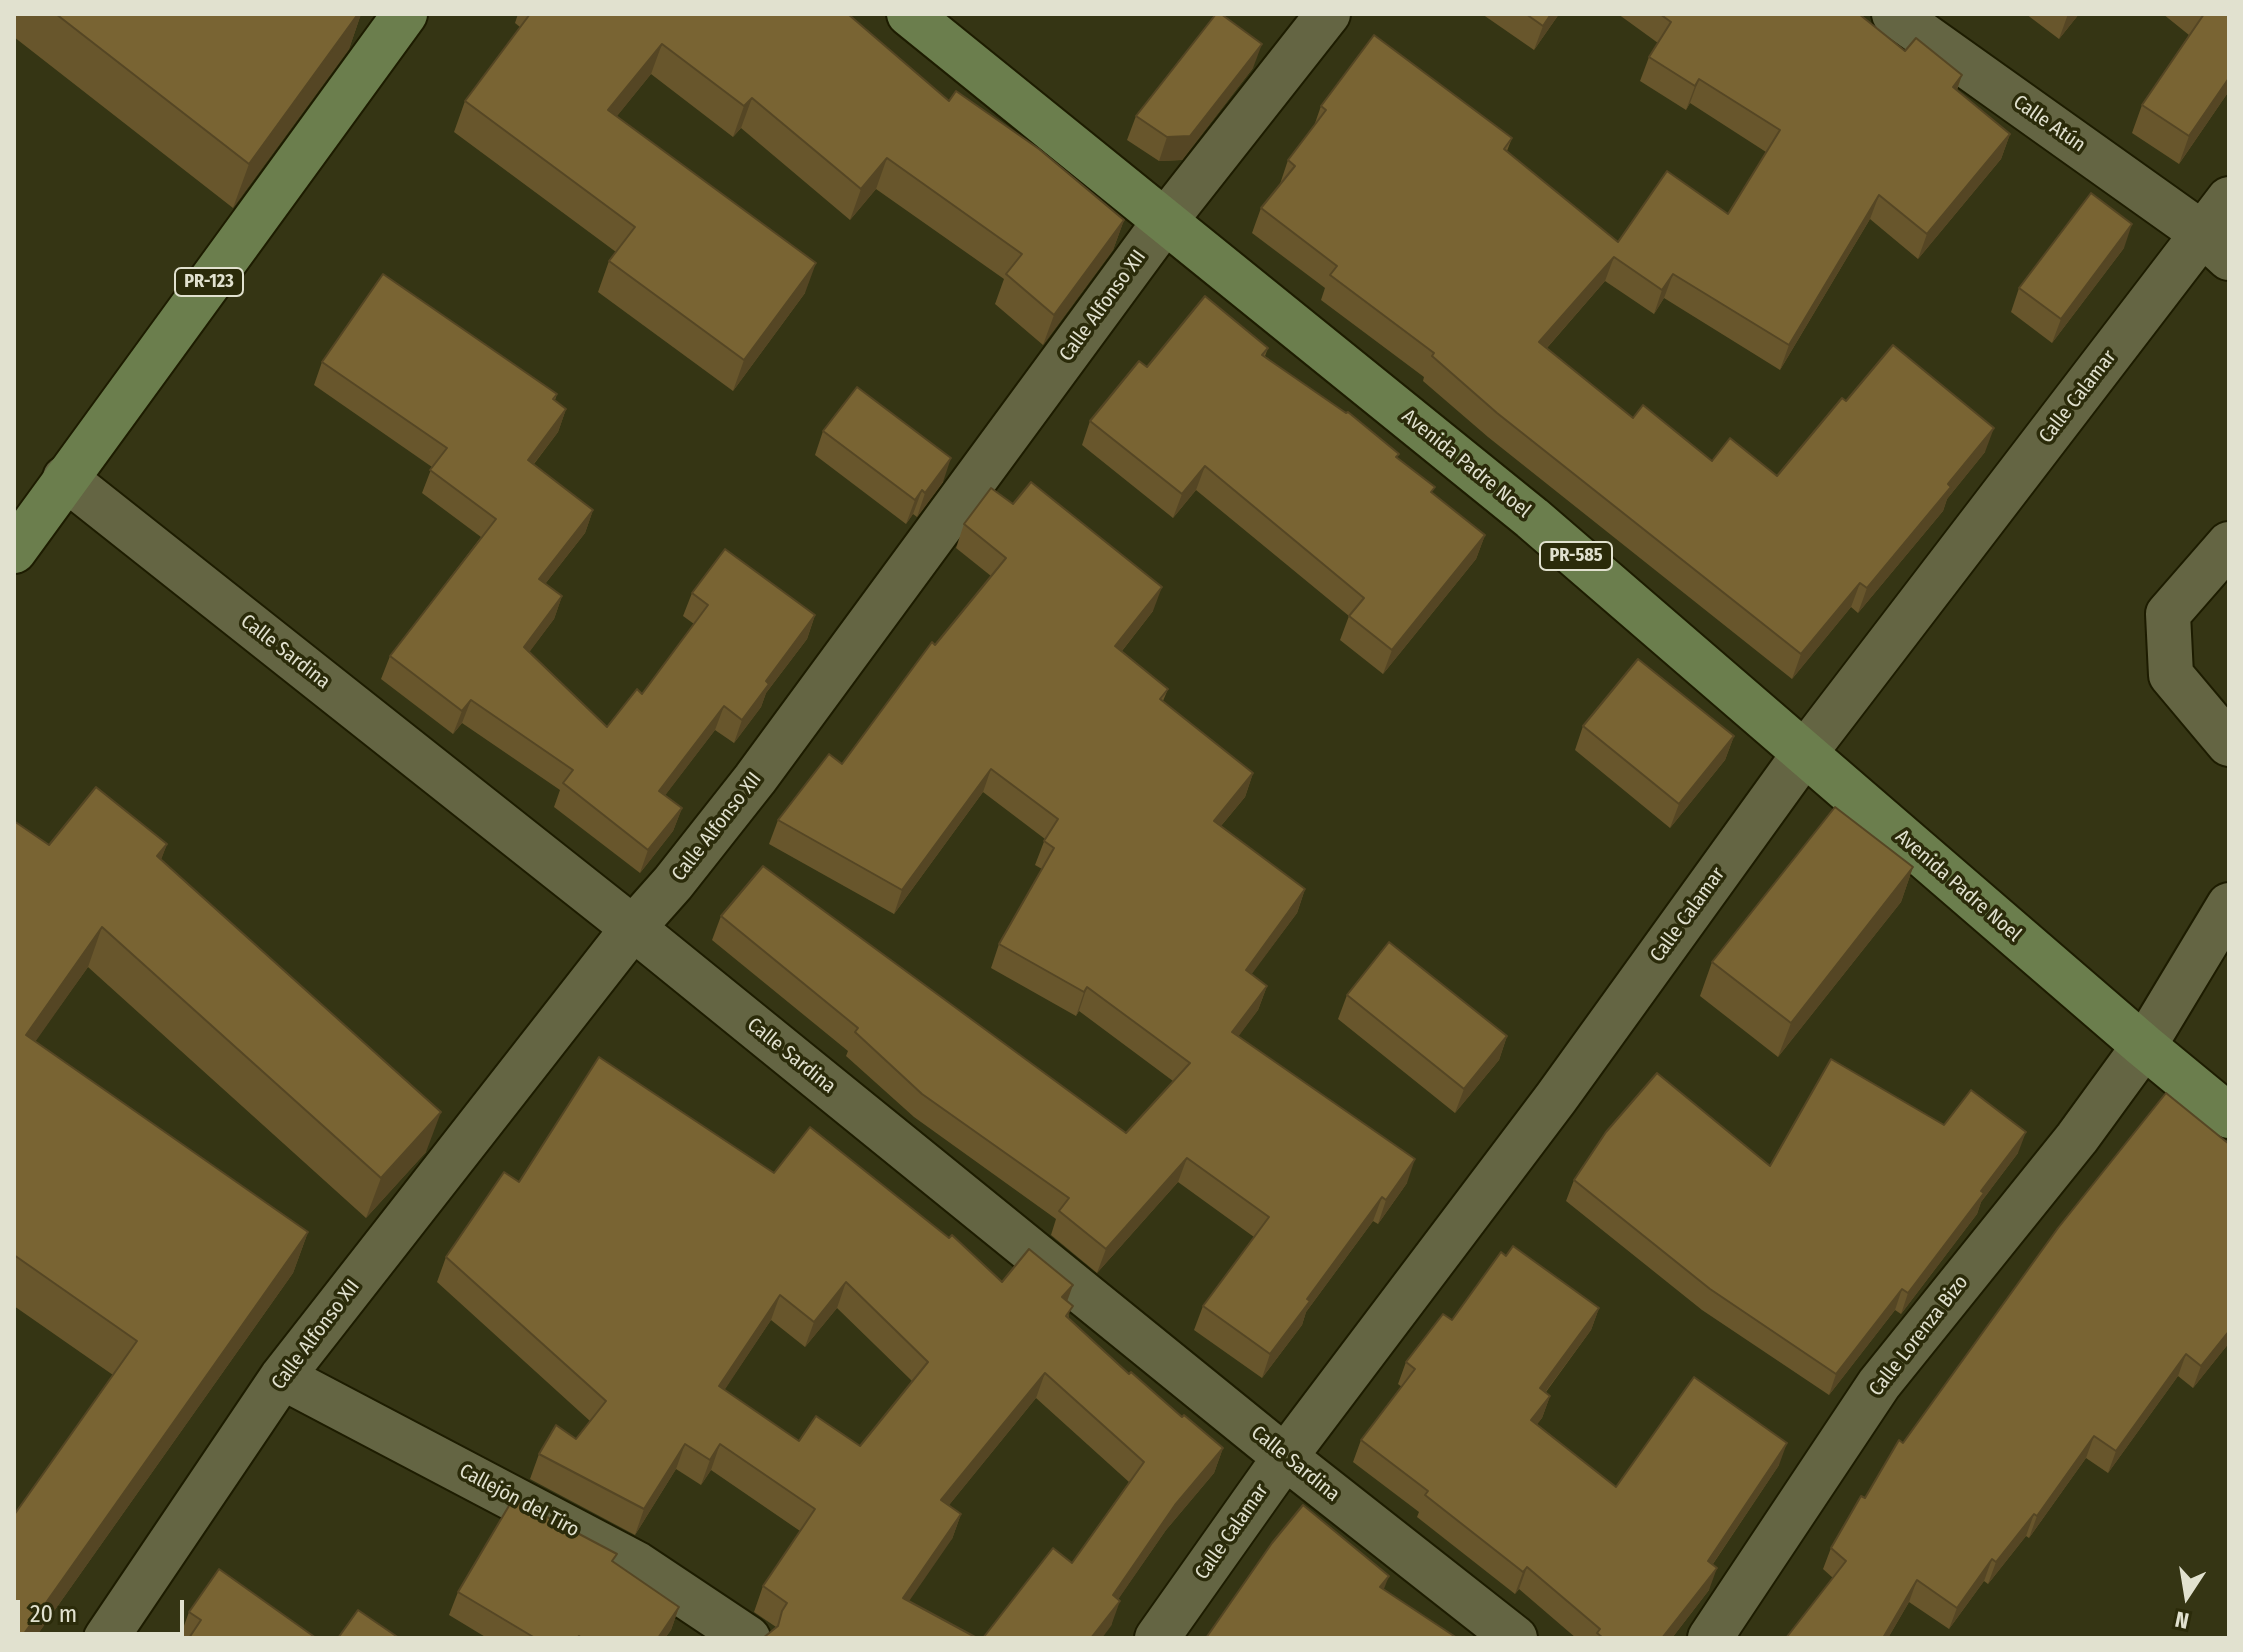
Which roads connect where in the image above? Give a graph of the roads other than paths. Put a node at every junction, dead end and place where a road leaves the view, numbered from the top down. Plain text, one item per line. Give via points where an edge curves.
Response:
1 (405, 14) edge
2 (909, 14) edge
3 (1328, 14) edge
4 (1894, 14) edge
5 (2229, 199) edge
6 (1165, 221) junction
7 (2216, 246) edge
8 (65, 478) junction
9 (2229, 544) edge
10 (14, 551) edge
11 (2229, 744) edge
12 (1804, 754) junction
13 (2229, 905) edge
14 (633, 928) junction
15 (2144, 1046) junction
16 (2229, 1116) edge
17 (282, 1377) junction
18 (1285, 1457) junction
19 (106, 1638) edge
20 (748, 1638) edge
21 (1157, 1638) edge
22 (1515, 1638) edge
23 (1710, 1638) edge

1 - 8 main road, PR-123
2 - 6 main road, Avenida Padre Noel / PR-585
3 - 6 street, Calle Alfonso XII
4 - 7 street, Calle Atún
5 - 7 street, Calle Calamar
6 - 12 main road, Avenida Padre Noel / PR-585 via 1532,518
6 - 14 street, Calle Alfonso XII via 755,779
7 - 12 street, Calle Calamar
8 - 10 main road, PR-123
8 - 14 street, Calle Sardina
9 - 11 street via 2168,614 2171,675
12 - 15 main road, Avenida Padre Noel / PR-585
12 - 18 street, Calle Calamar via 1556,1098
13 - 15 street, Calle Lorenza Bizo
14 - 17 street, Calle Alfonso XII
14 - 18 street, Calle Sardina
15 - 16 main road, Avenida Padre Noel / PR-585
15 - 23 street, Calle Lorenza Bizo via 2077,1138 1879,1384
17 - 19 street, Calle Alfonso XII
17 - 20 street, Callejón del Tiro via 637,1564
18 - 21 street, Calle Calamar
18 - 22 street, Calle Sardina

